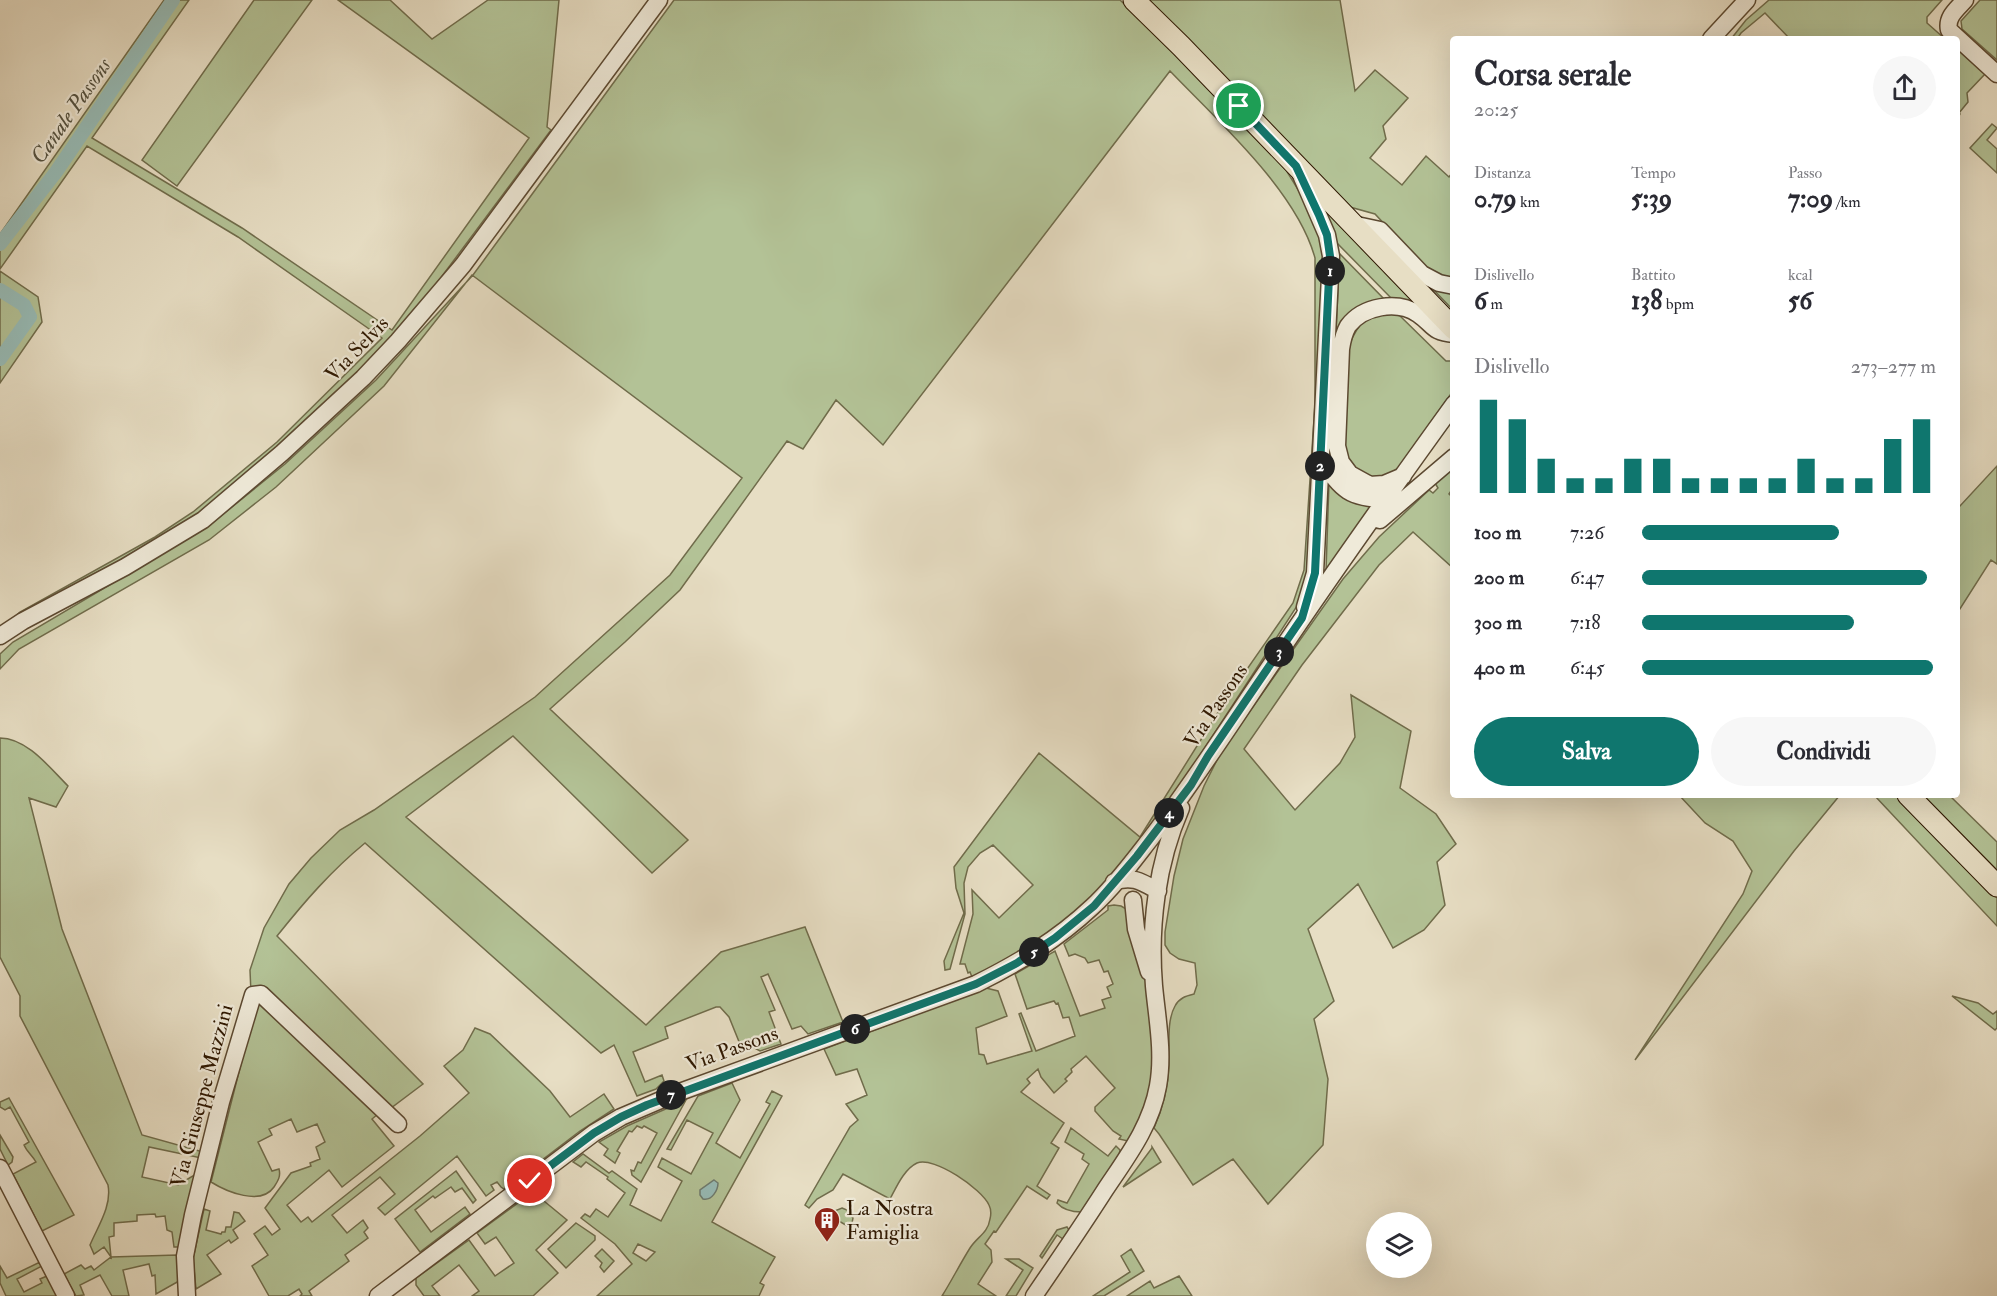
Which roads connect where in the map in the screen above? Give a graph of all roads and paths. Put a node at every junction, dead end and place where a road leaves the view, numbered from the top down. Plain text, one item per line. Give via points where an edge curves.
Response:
1 (659, 0) edge
2 (1134, 0) edge
3 (1747, 0) edge
4 (1965, 0) edge
5 (1715, 36) edge
6 (1956, 36) edge
7 (1960, 40) edge
8 (1997, 74) edge
9 (1296, 166) junction
10 (1352, 224) junction
11 (1450, 285) edge
12 (1450, 325) edge
13 (1450, 334) edge
14 (1450, 410) edge
15 (1321, 460) junction
16 (1450, 460) edge
17 (1403, 476) junction
18 (1388, 499) junction
19 (1359, 538) junction
20 (1302, 618) junction
21 (0, 636) edge
22 (1191, 785) junction
23 (1911, 798) edge
24 (1114, 882) junction
25 (1997, 886) edge
26 (1158, 891) junction
27 (1133, 900) junction
28 (1094, 906) junction
29 (1154, 984) junction
30 (398, 1124) dead end
31 (0, 1168) edge
32 (66, 1296) edge
33 (187, 1296) edge
34 (378, 1296) edge
35 (1034, 1296) edge

1 - 21 street, Via Selvis via 463,265 363,378 202,520
2 - 9 main road
3 - 5 street
4 - 6 street via 1947,23
7 - 8 street
9 - 10 main road
9 - 15 street via 1327,235 1330,256
10 - 11 street via 1380,230 1422,274
10 - 12 main road
13 - 17 street via 1440,333 1417,313 1395,306 1358,318 1348,326 1343,338 1337,446 1341,462 1350,474 1370,485
14 - 17 street, Via Passons
15 - 18 street via 1337,482 1354,496
15 - 20 street via 1315,573
16 - 19 street
17 - 18 street, Via Passons
18 - 19 street, Via Passons
19 - 20 street, Via Passons
20 - 22 street, Via Passons
22 - 24 street, Via Passons
22 - 26 street via 1172,829
23 - 25 main road
24 - 26 street via 1124,878 1139,880
24 - 28 street, Via Passons
26 - 27 street, Via Passons
26 - 29 street via 1153,926
27 - 28 street, Via Passons via 1110,900
27 - 29 street via 1136,929
28 - 34 street, Via Passons via 1055,938 976,984 621,1117 594,1133
29 - 35 street via 1159,1065 1152,1112 1133,1148
30 - 33 street, Via Giuseppe Mazzini via 261,994 253,995 193,1215 185,1256
31 - 32 street

